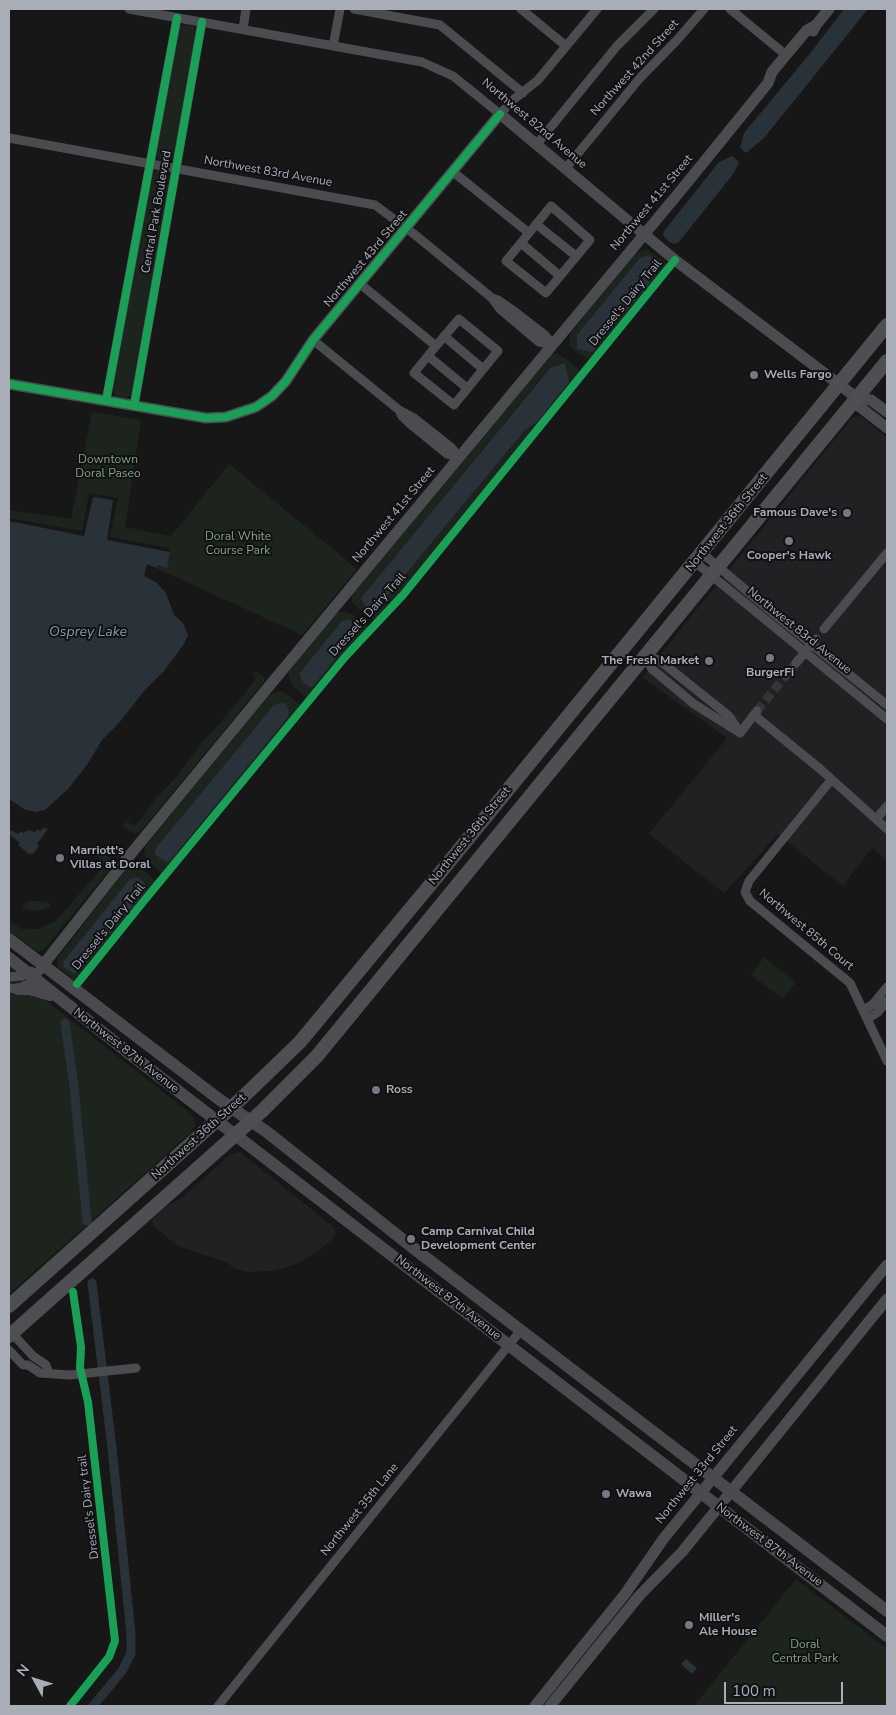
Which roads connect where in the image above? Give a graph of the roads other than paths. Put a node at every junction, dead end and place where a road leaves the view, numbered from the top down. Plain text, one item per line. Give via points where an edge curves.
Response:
1 (129, 9) edge
2 (246, 9) edge
3 (340, 9) edge
4 (354, 9) edge
5 (521, 9) edge
6 (597, 9) edge
7 (654, 9) edge
8 (704, 9) edge
9 (730, 9) edge
10 (829, 9) edge
11 (177, 18) junction
12 (202, 22) junction
13 (816, 25) junction
14 (243, 29) junction
15 (333, 46) junction
16 (566, 46) junction
17 (786, 55) junction
18 (768, 83) junction
19 (523, 93) junction
20 (500, 114) junction
21 (9, 138) edge
22 (537, 144) junction
23 (150, 164) junction
24 (176, 168) junction
25 (566, 168) junction
26 (452, 171) junction
27 (536, 224) junction
28 (406, 228) junction
29 (529, 233) junction
30 (644, 233) junction
31 (521, 243) junction
32 (576, 256) junction
33 (560, 276) junction
34 (359, 283) junction
35 (887, 325) edge
36 (444, 336) junction
37 (313, 340) junction
38 (553, 345) junction
39 (436, 346) junction
40 (428, 356) junction
41 (887, 361) edge
42 (484, 369) junction
43 (9, 384) edge
44 (840, 385) junction
45 (467, 388) junction
46 (857, 398) junction
47 (106, 401) junction
48 (134, 406) junction
49 (887, 412) edge
50 (887, 428) edge
51 (459, 458) junction
52 (887, 553) edge
53 (699, 557) junction
54 (715, 571) junction
55 (824, 629) dead end
56 (814, 642) junction
57 (628, 644) junction
58 (805, 652) junction
59 (645, 657) junction
60 (796, 663) tunnel mouth
61 (688, 683) junction
62 (681, 693) junction
63 (887, 705) edge
64 (887, 720) edge
65 (740, 733) junction
66 (542, 749) junction
67 (558, 763) junction
68 (831, 780) junction
69 (887, 806) edge
70 (876, 820) junction
71 (887, 829) edge
72 (9, 939) edge
73 (384, 941) junction
74 (9, 958) edge
75 (43, 965) junction
76 (31, 976) junction
77 (9, 977) edge
78 (378, 982) junction
79 (887, 987) edge
80 (14, 988) edge
81 (57, 997) junction
82 (887, 1001) edge
83 (865, 1015) junction
84 (98, 1029) junction
85 (148, 1046) junction
86 (887, 1061) edge
87 (232, 1108) junction
88 (250, 1120) junction
89 (217, 1121) junction
90 (235, 1134) junction
91 (142, 1187) junction
92 (121, 1206) junction
93 (132, 1225) junction
94 (116, 1240) junction
95 (428, 1259) junction
96 (887, 1265) edge
97 (417, 1274) junction
98 (887, 1299) edge
99 (9, 1306) edge
100 (521, 1330) junction
101 (10, 1333) edge
102 (509, 1345) junction
103 (9, 1350) edge
104 (136, 1368) dead end
105 (49, 1373) junction
106 (713, 1477) junction
107 (730, 1491) junction
108 (700, 1492) junction
109 (718, 1506) junction
110 (887, 1611) edge
111 (887, 1636) edge
112 (218, 1706) edge
113 (535, 1706) edge
114 (550, 1706) edge

1 - 11 street, Northwest 82nd Avenue
2 - 14 street
3 - 15 street
4 - 19 street via 440,25
5 - 16 street
6 - 16 street, Northwest 43rd Street
7 - 22 street via 621,41
8 - 25 street, Northwest 42nd Street via 634,84
9 - 17 street
10 - 13 street, Northwest 41st Street
11 - 12 street, Northwest 82nd Avenue
11 - 23 street, Central Park Boulevard
12 - 14 street, Northwest 82nd Avenue
12 - 24 street, Central Park Boulevard
13 - 17 street, Northwest 41st Street via 807,30
13 - 18 street, Northwest 41st Street via 778,76
14 - 15 street, Northwest 82nd Avenue
15 - 20 street, Northwest 82nd Avenue via 435,67 458,79
16 - 19 street, Northwest 43rd Street
17 - 18 street, Northwest 41st Street via 772,72
18 - 30 street, Northwest 41st Street
19 - 20 street, Northwest 43rd Street
20 - 22 street, Northwest 82nd Avenue
20 - 26 street, Northwest 43rd Street
21 - 23 street, Northwest 83rd Avenue
22 - 25 street, Northwest 82nd Avenue
23 - 24 street, Northwest 83rd Avenue
23 - 47 street, Central Park Boulevard
24 - 28 street, Northwest 83rd Avenue via 375,205
24 - 48 street, Central Park Boulevard
25 - 30 street, Northwest 82nd Avenue
26 - 28 street, Northwest 43rd Street
26 - 29 street
27 - 29 street
27 - 32 street
27 - 32 street via 551,206 590,240
28 - 34 street, Northwest 43rd Street
28 - 38 street, Northwest 83rd Avenue via 492,298 500,309 539,342
29 - 31 street
30 - 38 street, Northwest 41st Street
30 - 44 street, Northwest 82nd Avenue
31 - 33 street
31 - 33 street via 506,261 546,293
32 - 33 street
34 - 37 street, Northwest 43rd Street
34 - 39 street
35 - 44 main road, Northwest 36th Street
36 - 39 street
36 - 42 street
36 - 42 street via 459,319 498,351
37 - 48 street, Northwest 43rd Street via 293,373 278,390 265,402 246,412 216,418 195,417
37 - 51 street via 447,454
38 - 51 street, Northwest 41st Street
39 - 40 street
40 - 45 street
40 - 45 street via 414,373 454,405
41 - 46 main road, Northwest 36th Street
42 - 45 street
43 - 47 street, Northwest 43rd Street
44 - 46 street, Northwest 82nd Avenue
44 - 53 main road, Northwest 36th Street
46 - 49 street, Northwest 82nd Avenue via 871,400
46 - 50 street, Northwest 82nd Avenue via 860,407
46 - 54 main road, Northwest 36th Street
47 - 48 street, Northwest 43rd Street
51 - 75 street, Northwest 41st Street
52 - 55 street
53 - 54 street, Northwest 83rd Avenue
53 - 57 main road, Northwest 36th Street
54 - 56 street, Northwest 83rd Avenue
54 - 58 street, Northwest 83rd Avenue
54 - 59 main road, Northwest 36th Street
56 - 58 street
56 - 63 street, Northwest 83rd Avenue
57 - 59 main road
57 - 66 main road, Northwest 36th Street
58 - 60 street
58 - 64 street, Northwest 83rd Avenue
59 - 61 street via 659,660
59 - 62 street via 652,669
59 - 67 main road, Northwest 36th Street
61 - 62 street
61 - 65 street via 729,716
62 - 65 street
65 - 68 street via 755,713
66 - 67 main road
66 - 73 main road, Northwest 36th Street
67 - 78 main road, Northwest 36th Street
68 - 70 street
68 - 83 street, Northwest 85th Court via 748,882 745,892 750,901 850,983
69 - 70 street
70 - 71 street
72 - 75 main road, Northwest 87th Avenue
73 - 78 main road via 374,971
73 - 87 main road, Northwest 36th Street via 292,1050
74 - 76 main road, Northwest 87th Avenue
75 - 76 street, Northwest 41st Street
75 - 85 main road, Northwest 87th Avenue
76 - 77 street, Northwest 41st Street
76 - 80 street, Northwest 41st Street via 28,985
76 - 81 main road, Northwest 87th Avenue
78 - 88 main road, Northwest 36th Street via 317,1056
79 - 83 street
80 - 81 main road
81 - 84 main road, Northwest 87th Avenue
82 - 83 street via 877,1014
83 - 86 street, Northwest 85th Court
84 - 85 main road via 121,1034 138,1046
84 - 89 main road, Northwest 87th Avenue
85 - 87 main road, Northwest 87th Avenue
87 - 88 main road, Northwest 87th Avenue
87 - 89 main road, Northwest 36th Street
88 - 90 main road, Northwest 36th Street
88 - 95 main road, Northwest 87th Avenue
89 - 90 main road, Northwest 87th Avenue
89 - 91 main road, Northwest 36th Street
90 - 93 main road, Northwest 36th Street
90 - 97 main road, Northwest 87th Avenue
91 - 92 main road, Northwest 36th Street
91 - 93 main road via 134,1204
92 - 94 main road via 122,1218
92 - 99 main road, Northwest 36th Street
93 - 94 main road, Northwest 36th Street
94 - 101 main road, Northwest 36th Street
95 - 97 main road
95 - 100 main road, Northwest 87th Avenue
96 - 106 street, Northwest 33rd Street
97 - 102 main road, Northwest 87th Avenue
98 - 107 street
100 - 102 street, Northwest 35th Lane
100 - 106 main road, Northwest 87th Avenue
101 - 105 street via 46,1365
102 - 108 main road, Northwest 87th Avenue
102 - 112 street, Northwest 35th Lane
103 - 105 street via 23,1365 40,1373
104 - 105 street via 66,1375
106 - 107 main road, Northwest 87th Avenue
106 - 108 street, Northwest 33rd Street
107 - 109 street
107 - 110 main road, Northwest 87th Avenue
108 - 109 main road, Northwest 87th Avenue
108 - 113 street, Northwest 33rd Street via 625,1594
109 - 111 main road, Northwest 87th Avenue
109 - 114 street via 639,1596

